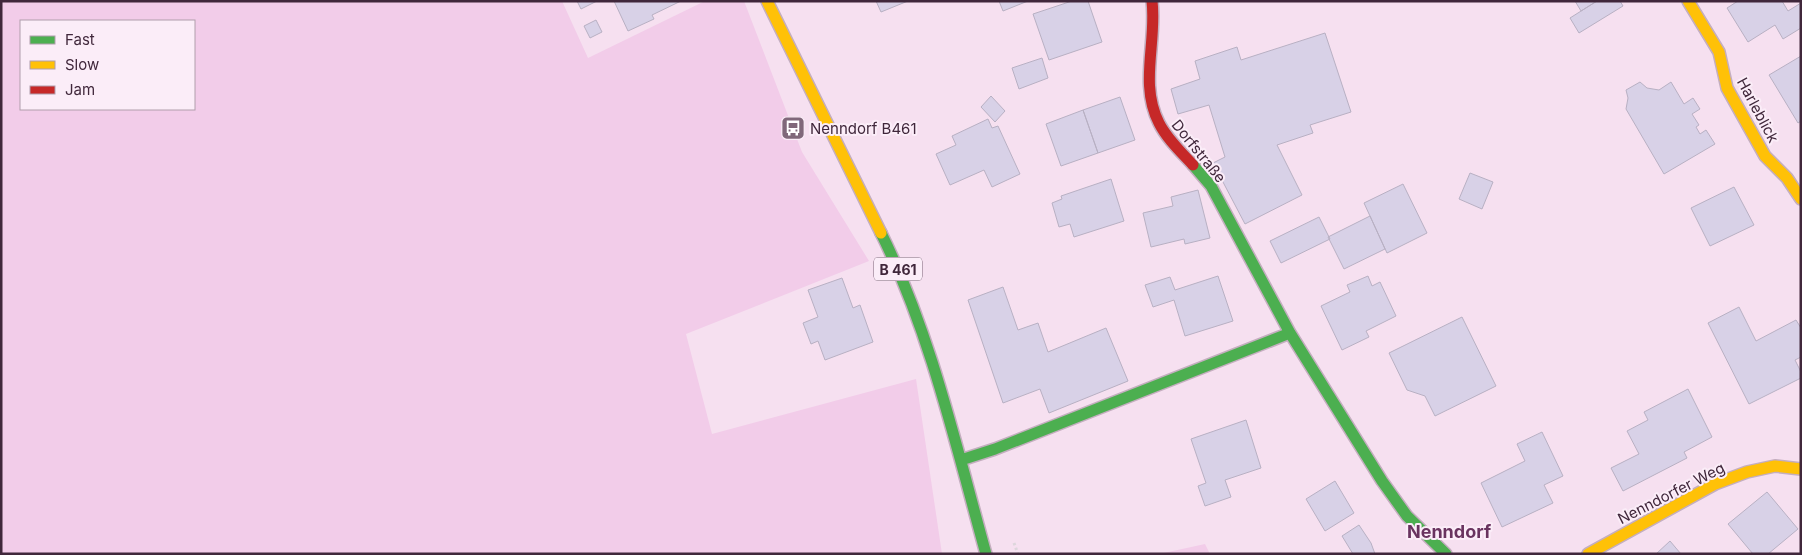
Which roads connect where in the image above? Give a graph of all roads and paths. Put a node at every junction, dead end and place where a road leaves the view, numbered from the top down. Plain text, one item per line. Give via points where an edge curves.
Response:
1 (767, 1) edge
2 (1152, 1) edge
3 (1688, 1) edge
4 (1801, 199) edge
5 (1290, 333) junction
6 (961, 460) junction
7 (1801, 469) edge
8 (986, 554) edge
9 (1446, 554) edge
10 (1588, 554) edge

1 - 6 street, B 461 via 912,302
2 - 5 street, Dorfstraße via 1153,36 1148,76 1156,121 1210,186
3 - 4 street, Harleblick via 1719,52 1727,88 1765,156 1787,178
5 - 6 street
5 - 9 street, Dorfstraße via 1382,481 1407,516
6 - 8 street, B 461
7 - 10 street, Nenndorfer Weg via 1775,466 1715,484

